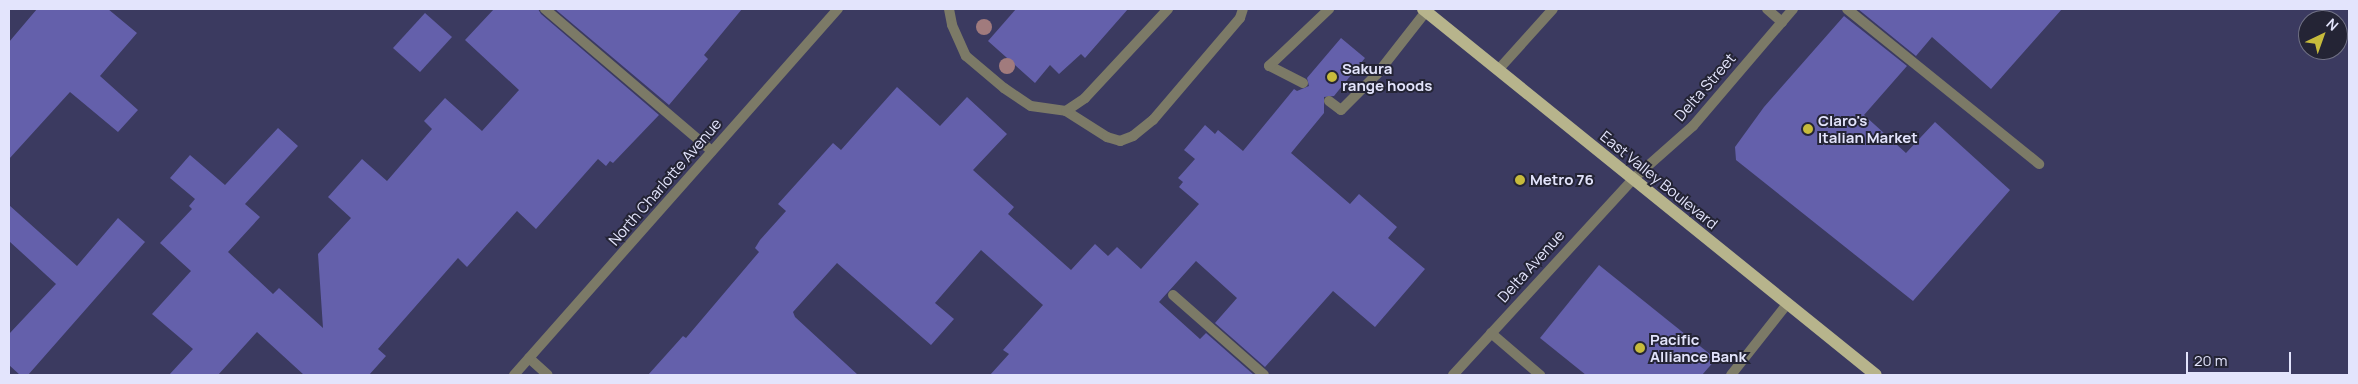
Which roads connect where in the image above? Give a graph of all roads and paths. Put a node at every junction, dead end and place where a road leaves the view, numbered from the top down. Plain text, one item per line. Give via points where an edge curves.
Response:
1 (545, 9) edge
2 (838, 9) edge
3 (949, 9) edge
4 (1168, 9) edge
5 (1243, 9) edge
6 (1329, 9) edge
7 (1553, 9) edge
8 (1767, 9) edge
9 (1793, 9) edge
10 (1847, 9) edge
11 (1425, 10) edge
12 (1782, 22) junction
13 (1498, 70) junction
14 (1303, 83) dead end
15 (1329, 101) dead end
16 (1066, 111) junction
17 (712, 151) junction
18 (2039, 164) dead end
19 (1633, 179) junction
20 (1173, 295) dead end
21 (1787, 304) junction
22 (1491, 333) junction
23 (529, 358) junction
24 (514, 375) edge
25 (548, 375) edge
26 (1264, 375) edge
27 (1453, 375) edge
28 (1540, 375) edge
29 (1731, 375) edge
30 (1876, 375) edge

1 - 17 street
2 - 17 street, North Charlotte Avenue
3 - 16 street via 952,25 966,56 1004,88 1032,106
4 - 16 street via 1085,98
5 - 16 street via 1240,18 1153,120 1133,136 1120,141 1107,137
6 - 14 street via 1270,66
7 - 13 street
8 - 12 street
9 - 12 street, Delta Street
10 - 18 street
11 - 13 main road, East Valley Boulevard
11 - 15 street via 1377,74 1341,110
12 - 19 street, Delta Street via 1693,126
13 - 19 main road, East Valley Boulevard
17 - 23 street, North Charlotte Avenue
19 - 21 main road, East Valley Boulevard
19 - 22 street, Delta Avenue
20 - 26 street
21 - 29 street
21 - 30 main road, East Valley Boulevard
22 - 27 street, Delta Avenue
22 - 28 street
23 - 24 street, North Charlotte Avenue
23 - 25 street

